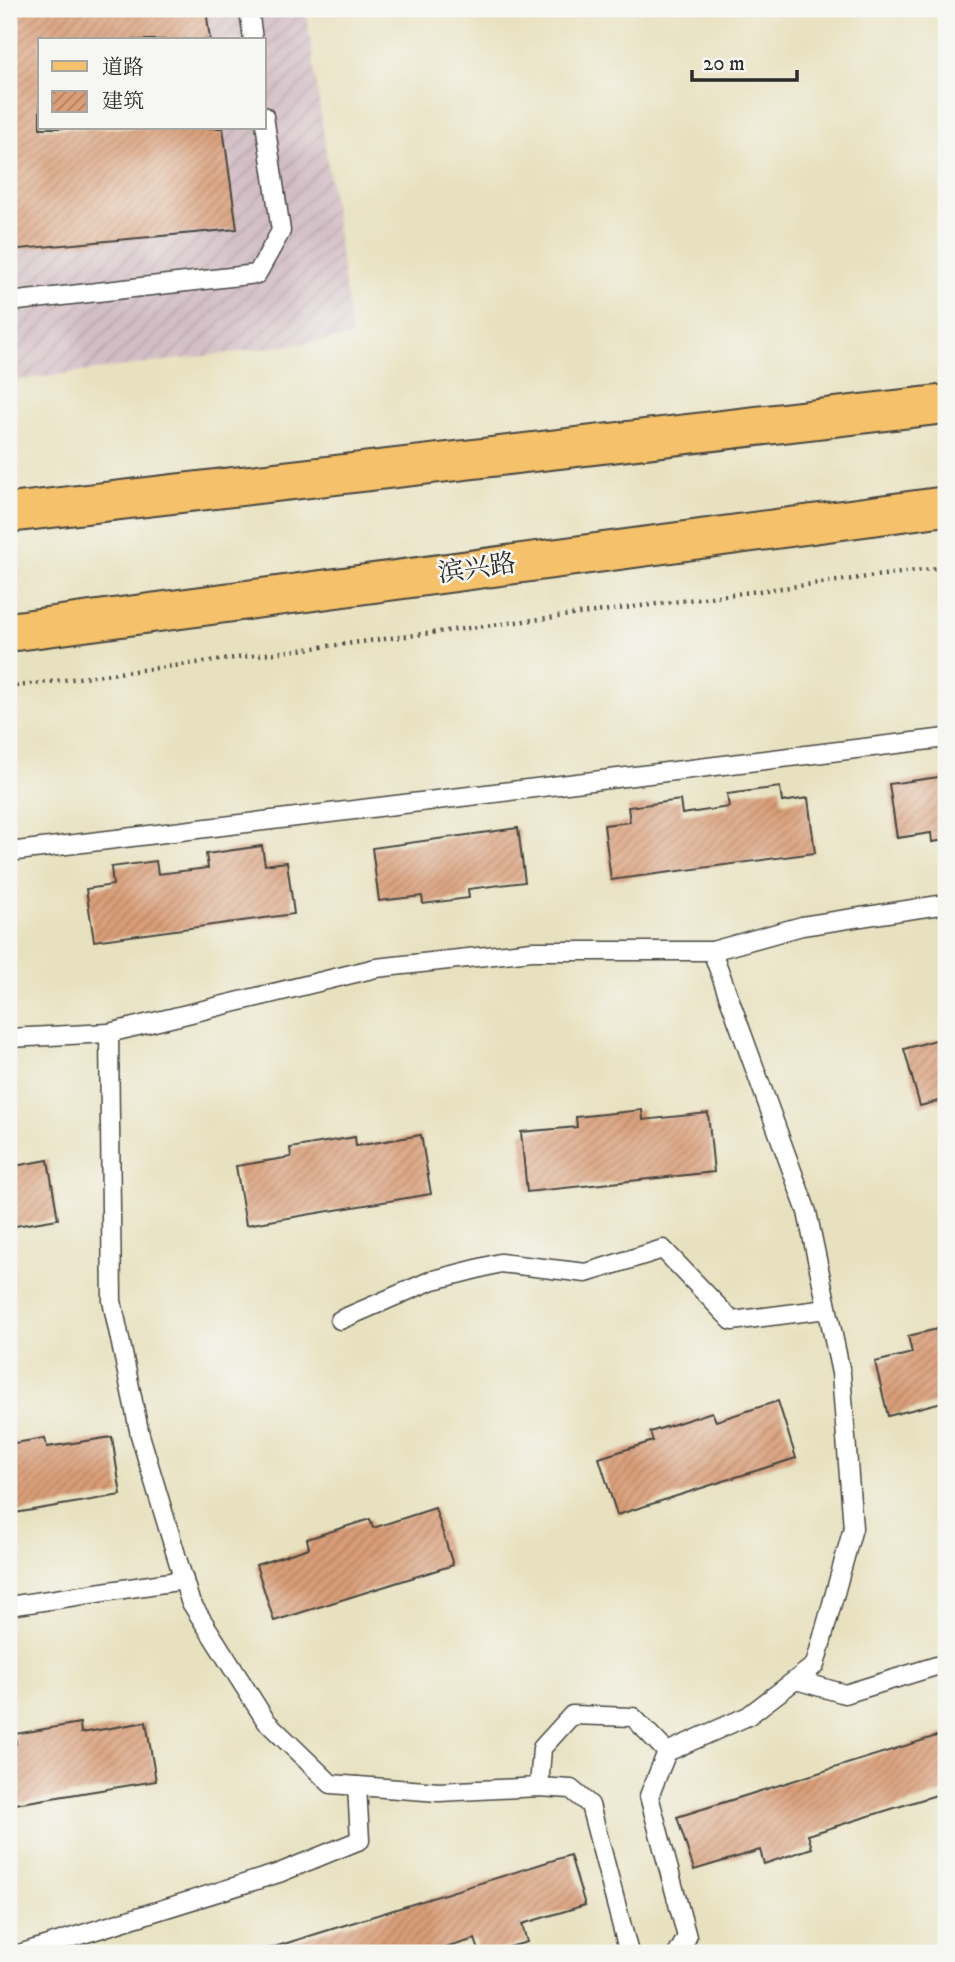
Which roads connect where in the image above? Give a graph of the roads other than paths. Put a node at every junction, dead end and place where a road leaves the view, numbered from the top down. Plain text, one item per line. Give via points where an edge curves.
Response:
1 (248, 9) edge
2 (253, 38) edge
3 (266, 130) edge
4 (9, 302) edge
5 (946, 404) edge
6 (946, 506) edge
7 (9, 513) edge
8 (9, 632) edge
9 (946, 738) edge
10 (9, 852) edge
11 (946, 904) edge
12 (712, 951) junction
13 (109, 1033) junction
14 (9, 1038) edge
15 (827, 1308) junction
16 (340, 1320) dead end
17 (184, 1580) junction
18 (9, 1606) edge
19 (946, 1663) edge
20 (796, 1680) junction
21 (667, 1752) junction
22 (357, 1786) junction
23 (539, 1787) junction
24 (22, 1953) edge
25 (629, 1953) edge
26 (678, 1953) edge

1 - 2 lane
3 - 4 lane via 281,231 257,274
5 - 7 main road
6 - 8 main road, 滨兴路
9 - 10 lane
11 - 12 lane via 802,926
12 - 13 lane via 532,951 376,968
12 - 15 lane via 807,1212
13 - 14 lane
13 - 17 lane via 112,1301 140,1435
15 - 16 lane via 732,1321 663,1249 586,1273 500,1263 430,1281
15 - 20 lane via 841,1373 853,1528 815,1665
17 - 18 lane
17 - 22 lane via 190,1601 266,1721 331,1784
19 - 20 lane via 845,1694
20 - 21 lane via 748,1716
21 - 23 lane via 634,1717 572,1715 542,1748
21 - 26 lane via 649,1796 687,1937
22 - 23 lane via 439,1792
22 - 24 lane via 360,1840 279,1873
23 - 25 lane via 570,1789 590,1805

